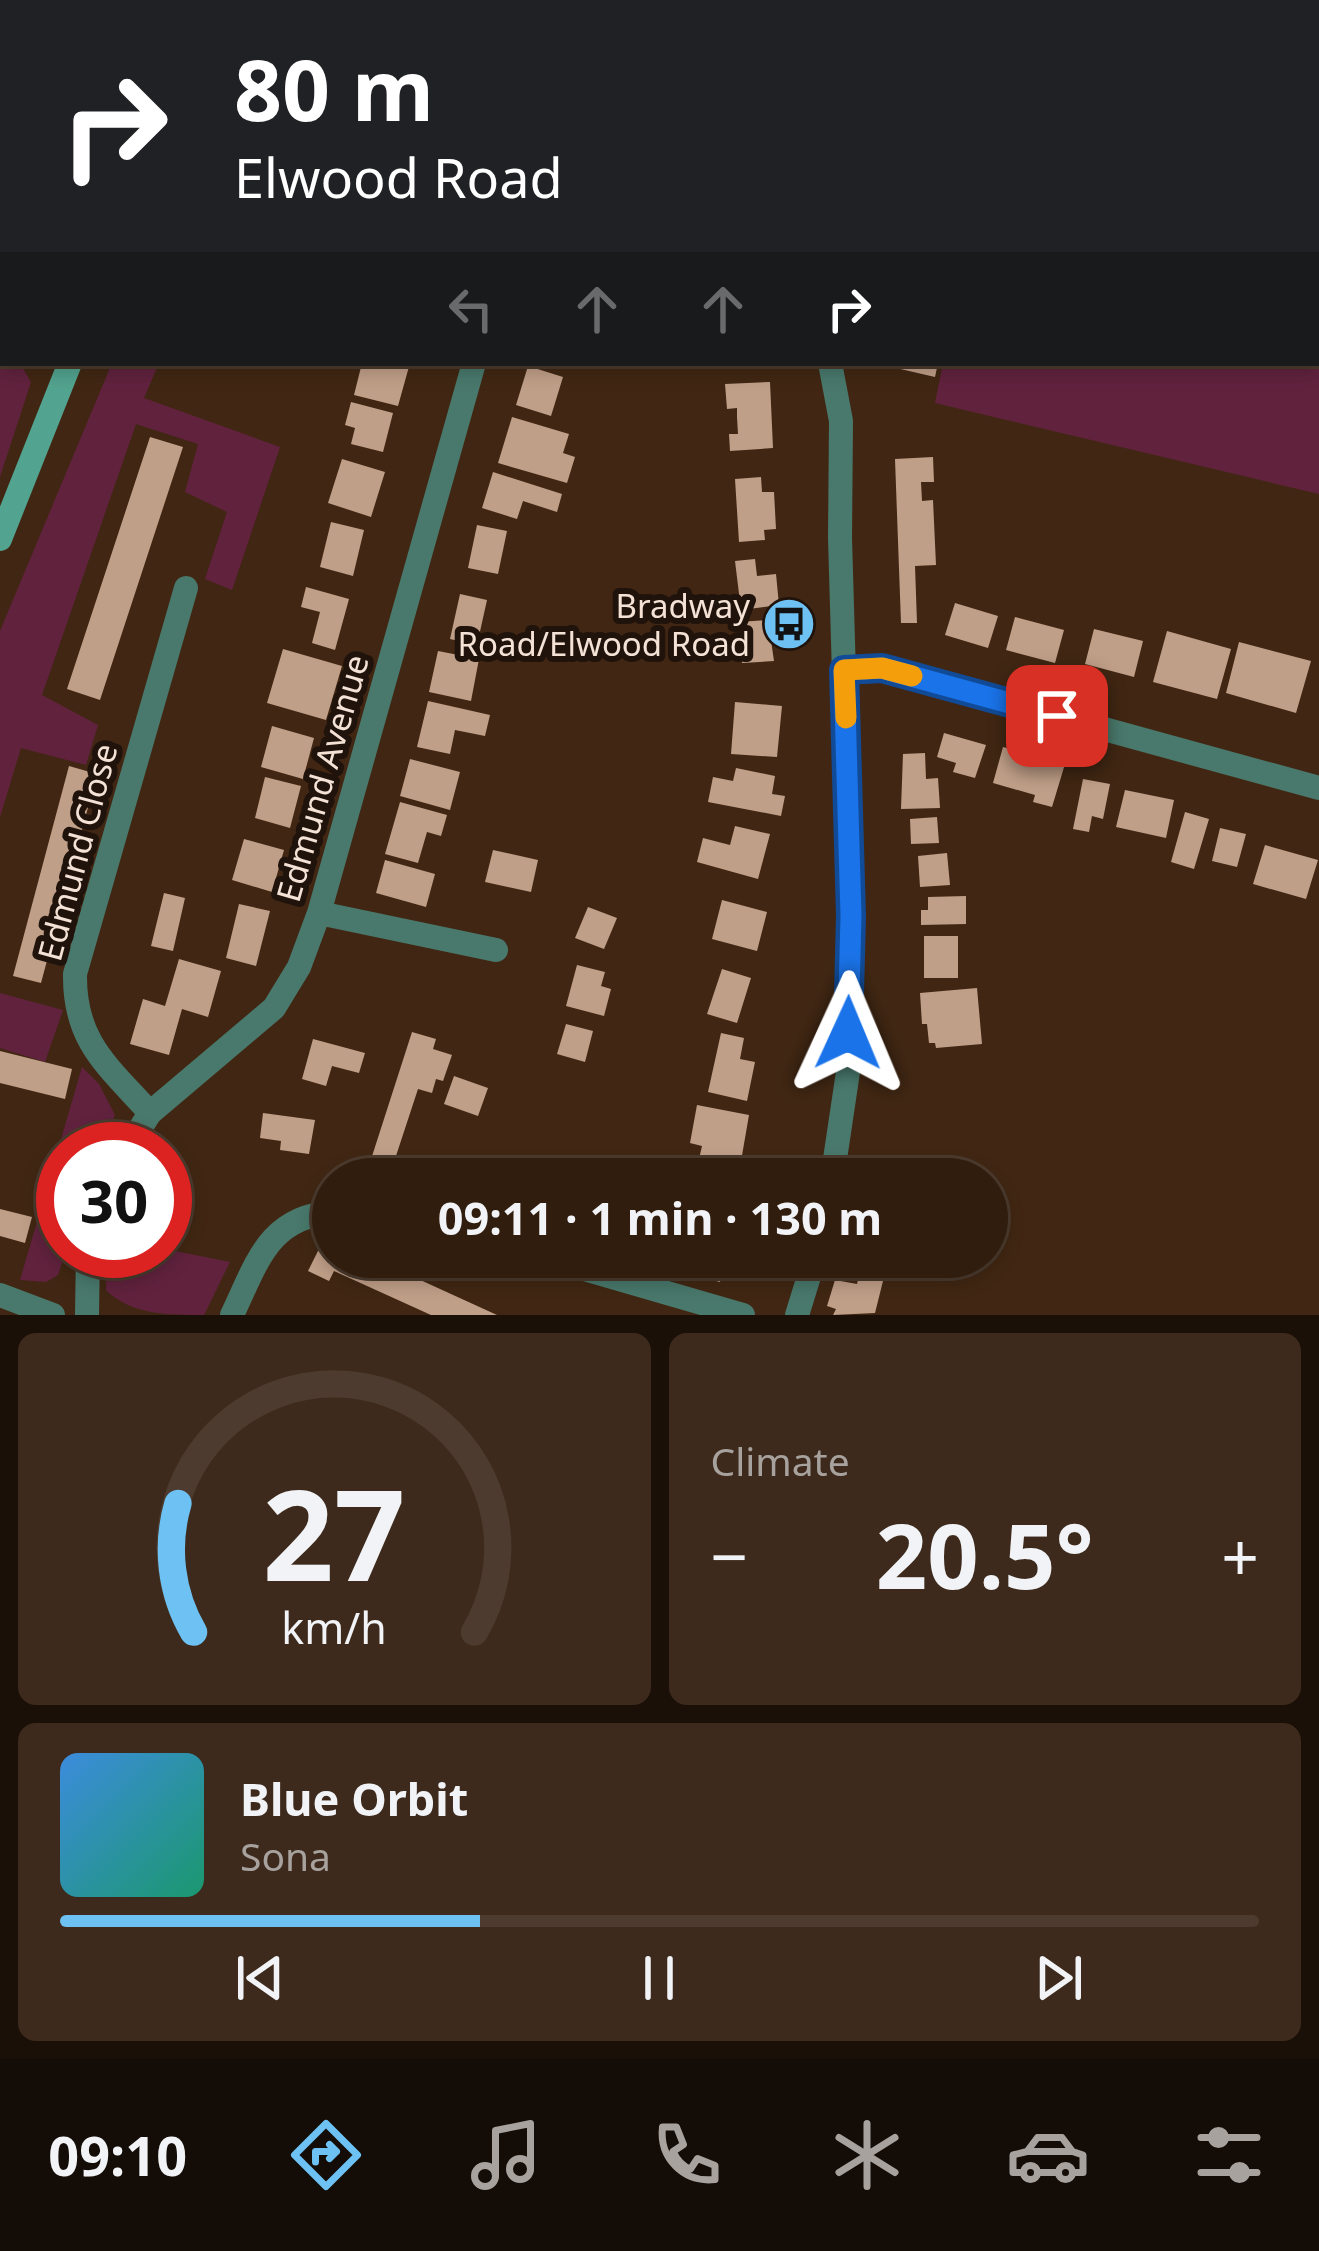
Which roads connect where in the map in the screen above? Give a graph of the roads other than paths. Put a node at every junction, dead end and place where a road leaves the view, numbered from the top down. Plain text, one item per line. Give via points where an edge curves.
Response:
1 (69, 366) edge
2 (473, 366) edge
3 (831, 366) edge
4 (0, 539) edge
5 (186, 588) dead end
6 (844, 670) junction
7 (1319, 788) edge
8 (320, 913) junction
9 (496, 950) dead end
10 (150, 1113) junction
11 (144, 1122) edge
12 (835, 1158) edge
13 (312, 1214) edge
14 (88, 1278) edge
15 (615, 1278) edge
16 (808, 1278) edge
17 (0, 1295) edge
18 (53, 1315) edge
19 (87, 1315) edge
20 (232, 1315) edge
21 (743, 1315) edge
22 (797, 1315) edge

1 - 4 main road
2 - 8 street, Edmund Avenue
3 - 6 street via 841,421
5 - 10 street, Edmund Close via 75,974 81,1029
6 - 7 street via 882,668
6 - 12 street via 851,916 848,1072
8 - 9 street
8 - 10 street, Edmund Avenue via 274,1008
10 - 11 street, Edmund Avenue
13 - 20 street via 281,1229 261,1253
14 - 19 street
15 - 21 street
16 - 22 street
17 - 18 street

